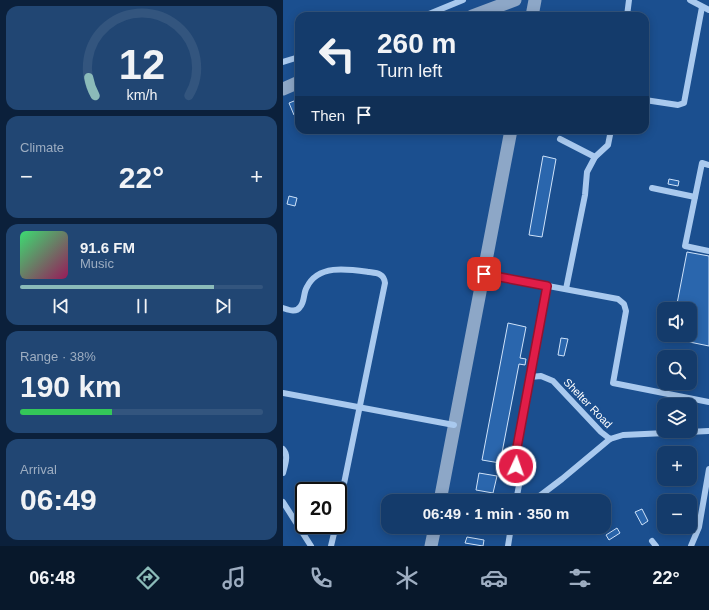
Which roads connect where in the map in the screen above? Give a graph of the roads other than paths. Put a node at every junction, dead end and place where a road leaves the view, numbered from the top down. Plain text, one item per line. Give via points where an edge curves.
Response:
1 (463, 0) edge
2 (629, 0) edge
3 (690, 0) edge
4 (703, 7) junction
5 (709, 10) edge
6 (434, 12) edge
7 (628, 12) edge
8 (295, 58) edge
9 (283, 62) edge
10 (649, 101) edge
11 (610, 134) edge
12 (561, 139) dead end
13 (595, 157) junction
14 (709, 165) edge
15 (652, 188) dead end
16 (695, 197) junction
17 (709, 251) edge
18 (484, 274) dead end
19 (547, 286) junction
20 (565, 289) junction
21 (283, 308) edge
22 (530, 377) junction
23 (283, 393) edge
24 (709, 402) edge
25 (359, 408) junction
26 (454, 425) dead end
27 (709, 431) edge
28 (610, 439) junction
29 (283, 449) edge
30 (709, 469) edge
31 (283, 472) edge
32 (344, 482) edge
33 (517, 494) edge
34 (542, 494) edge
35 (283, 502) edge
36 (334, 534) edge
37 (510, 534) edge
38 (311, 546) edge
39 (331, 546) edge
40 (507, 546) edge
41 (691, 546) edge

1 - 6 lane
2 - 7 lane
3 - 4 lane
4 - 5 lane
4 - 10 lane via 684,103 678,106
8 - 9 lane
11 - 13 lane via 608,145
12 - 13 lane
13 - 20 lane via 587,172 585,195
14 - 16 lane via 702,163
15 - 16 lane
16 - 17 lane via 685,246
18 - 19 lane
19 - 20 lane
19 - 22 lane
20 - 24 lane via 618,300 624,304 626,311 613,383
21 - 25 lane via 294,311 300,308 309,283 324,272 347,268 383,276 385,283
22 - 28 lane, Shelter Road via 541,376 553,381
22 - 33 lane via 515,458 520,480
23 - 25 lane
25 - 26 lane
25 - 32 lane
27 - 28 lane, Shelter Road via 623,435
28 - 34 lane, Shelter Road
29 - 31 lane via 287,456
30 - 41 lane via 699,528
35 - 38 lane
36 - 39 lane
37 - 40 lane

